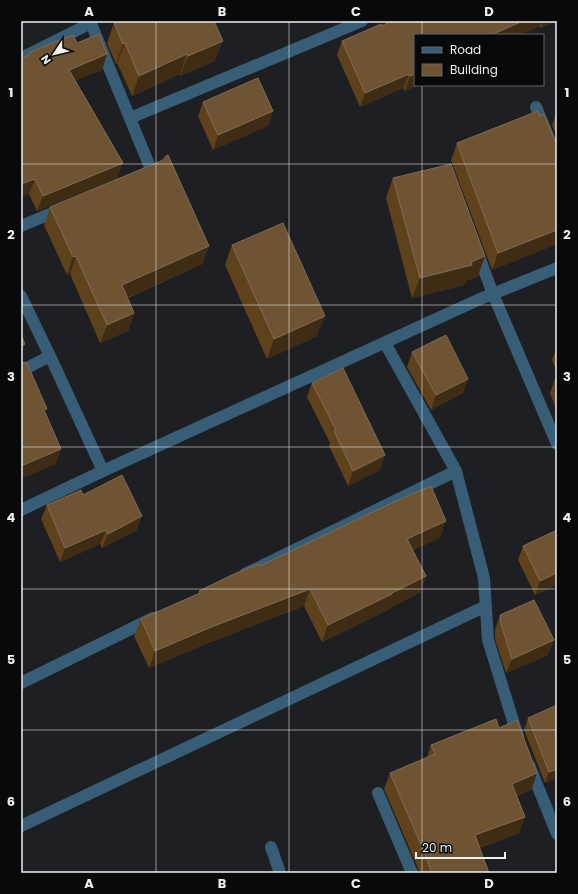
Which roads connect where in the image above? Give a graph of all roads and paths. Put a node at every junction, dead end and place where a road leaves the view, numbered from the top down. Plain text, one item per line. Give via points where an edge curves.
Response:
1 (362, 21) edge
2 (91, 22) edge
3 (21, 58) edge
4 (536, 106) dead end
5 (130, 118) junction
6 (557, 158) edge
7 (130, 181) edge
8 (72, 205) edge
9 (21, 226) edge
10 (474, 244) edge
11 (557, 268) edge
12 (493, 294) junction
13 (21, 296) edge
14 (385, 343) junction
15 (50, 356) junction
16 (21, 370) edge
17 (557, 444) edge
18 (103, 471) junction
19 (456, 471) junction
20 (21, 510) edge
21 (235, 579) edge
22 (486, 606) junction
23 (164, 613) edge
24 (21, 683) edge
25 (378, 793) dead end
26 (21, 826) edge
27 (557, 834) edge
28 (271, 847) dead end
29 (280, 873) edge
30 (412, 873) edge

1 - 5 street
2 - 3 street
2 - 5 street
4 - 6 street
5 - 7 street via 152,172
8 - 9 street
10 - 12 street
11 - 12 street
12 - 14 street
12 - 17 street
13 - 15 street
14 - 18 street
14 - 19 street
15 - 16 street
15 - 18 street
18 - 20 street
19 - 21 street
19 - 22 street via 484,578
22 - 26 street
22 - 27 street via 488,640 514,724
23 - 24 street
25 - 30 street
28 - 29 street

